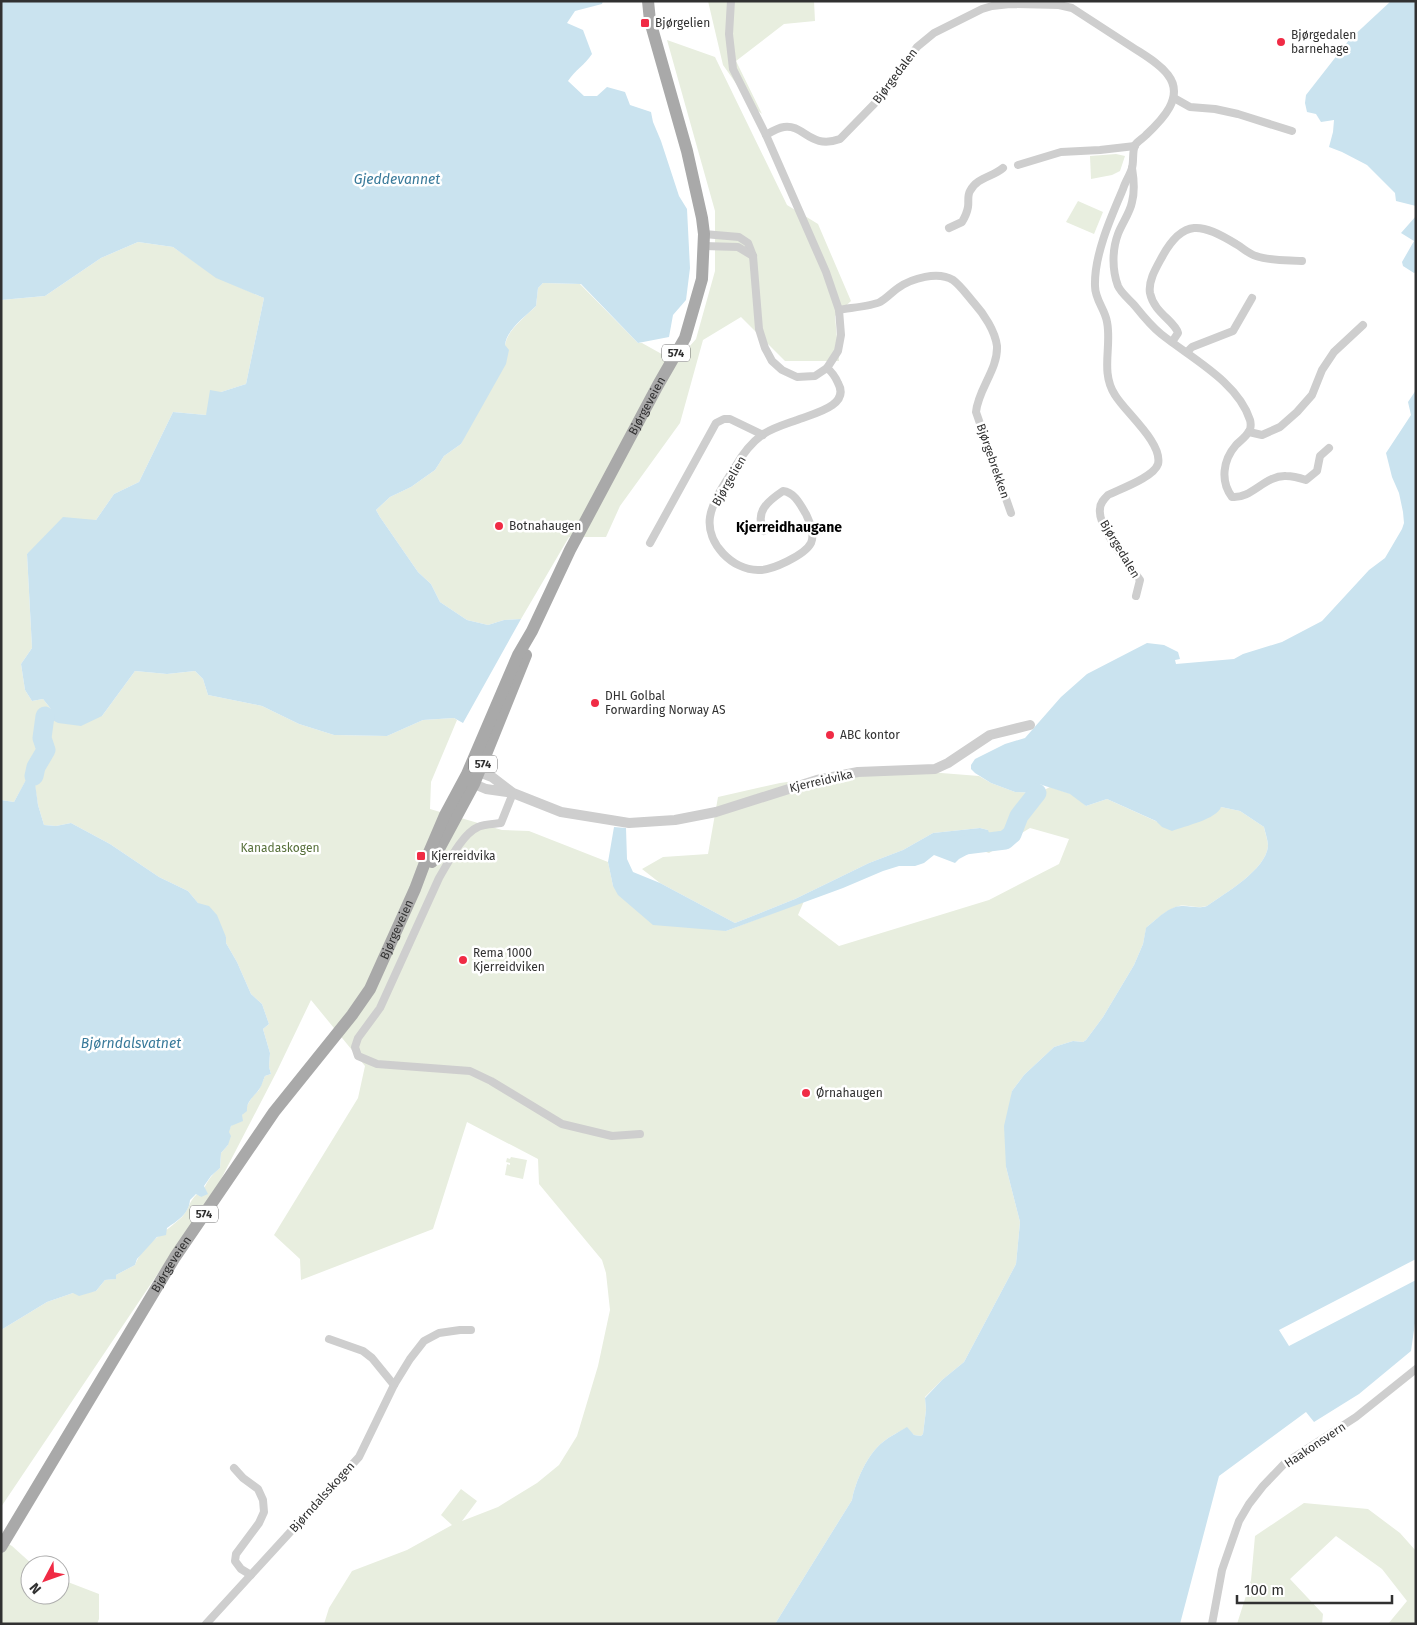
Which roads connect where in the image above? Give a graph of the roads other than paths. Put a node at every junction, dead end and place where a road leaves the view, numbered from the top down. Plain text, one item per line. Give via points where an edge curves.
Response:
1 (648, 1) edge
2 (657, 1) edge
3 (731, 1) edge
4 (993, 4) edge
5 (658, 50) junction
6 (1174, 98) junction
7 (1292, 131) dead end
8 (766, 135) junction
9 (1135, 146) junction
10 (1018, 165) dead end
11 (1003, 168) dead end
12 (1132, 168) junction
13 (949, 228) dead end
14 (704, 240) junction
15 (753, 256) junction
16 (1302, 261) dead end
17 (1252, 298) dead end
18 (839, 310) junction
19 (1363, 325) dead end
20 (1172, 342) junction
21 (1187, 352) junction
22 (827, 368) junction
23 (1249, 432) junction
24 (763, 435) junction
25 (1329, 448) dead end
26 (1011, 514) dead end
27 (764, 531) dead end
28 (650, 543) dead end
29 (1136, 596) dead end
30 (1030, 725) dead end
31 (474, 776) junction
32 (513, 793) junction
33 (640, 1134) dead end
34 (471, 1330) dead end
35 (329, 1339) dead end
36 (1416, 1369) edge
37 (394, 1385) junction
38 (234, 1468) dead end
39 (1, 1547) edge
40 (251, 1574) junction
41 (206, 1624) edge
42 (1212, 1624) edge

1 - 5 main road, Bjørgeveien / 574
2 - 5 main road, Bjørgeveien / 574
3 - 8 street via 728,34 733,69
4 - 6 street, Bjørgedalen via 1072,8 1156,63 1174,86
4 - 8 street, Bjørgedalen via 925,39 880,98 840,139 816,141 786,126
5 - 14 main road, Bjørgeveien / 574 via 687,151
6 - 7 street via 1190,107 1238,114
6 - 9 street via 1168,112
8 - 18 street via 826,272
9 - 10 street via 1061,152
9 - 12 street, Bjørgedalen
11 - 13 street via 974,186 969,193 968,208 962,222
12 - 20 street, Bjørgedalen via 1132,204 1118,234 1114,268 1119,288
12 - 29 street, Bjørgedalen via 1102,244 1095,287 1109,332 1109,383 1119,402 1154,444 1158,459 1152,473 1108,496 1100,508 1107,531 1140,580
14 - 15 street via 738,247
14 - 15 street via 739,237 748,243
14 - 31 main road, Bjørgeveien / 574 via 702,279 685,338 518,655
15 - 22 street via 759,329 772,361 797,377 815,376
16 - 20 street via 1255,256 1210,229 1188,229 1176,235 1153,273 1150,292 1155,306 1177,328 1178,334
17 - 21 street via 1233,331
18 - 22 street via 841,335 838,351
18 - 26 street, Bjørgebrekken via 879,303 911,280 933,276 951,279 977,306 992,329 997,347 976,412
19 - 23 street via 1334,352 1312,395 1297,412 1280,427 1262,435
20 - 21 street, Bjørgedalen
21 - 23 street, Bjørgedalen via 1237,396 1251,422
22 - 24 street, Bjørgelien via 840,387 838,400 824,410
23 - 25 street via 1226,459 1224,475 1232,497 1239,498 1269,480 1286,476 1306,480 1317,472 1320,456
24 - 27 street, Bjørgelien via 750,446 736,466 714,503 710,520 718,548 731,561 751,570 771,569 801,553 812,538 806,514 793,495 783,491 765,506 760,524
24 - 28 street via 730,419 716,423
30 - 32 street, Kjerreidvika via 990,735 935,769 858,772 817,780 716,812 675,820 629,823 592,818 561,812
31 - 32 street, Kjerreidvika via 486,789
31 - 39 main road, Bjørgeveien / 574 via 438,852 415,889 370,989 274,1112 175,1257
32 - 33 street, Bjørgeveien via 501,823 480,826 471,831 450,860 380,1008 358,1038 355,1046 358,1056 377,1064 470,1071 562,1124 612,1136
34 - 37 street, Bjørndalsskogen via 439,1333 424,1341
35 - 37 street via 363,1351
36 - 42 street, Haakonsvern via 1356,1417 1285,1463 1263,1486 1239,1521 1222,1570
37 - 40 street, Bjørndalsskogen via 359,1457
38 - 40 street via 258,1489 263,1500 264,1512 260,1523 236,1554 235,1562 240,1569
40 - 41 street, Bjørndalsskogen

